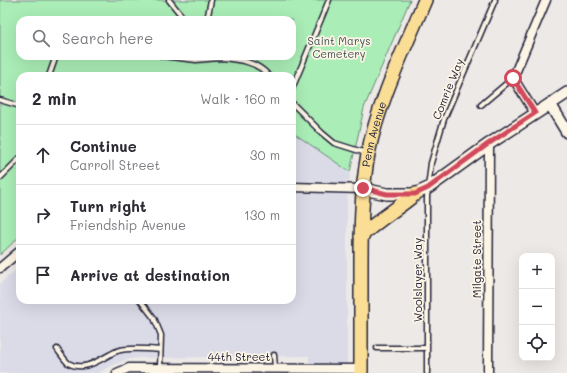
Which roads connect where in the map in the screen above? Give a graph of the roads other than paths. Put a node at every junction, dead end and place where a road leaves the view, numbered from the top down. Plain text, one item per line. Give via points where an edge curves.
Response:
1 (169, 0) edge
2 (211, 0) edge
3 (329, 0) edge
4 (425, 0) edge
5 (494, 0) edge
6 (546, 0) edge
7 (182, 16) edge
8 (208, 16) edge
9 (55, 60) edge
10 (236, 60) edge
11 (50, 72) edge
12 (266, 72) edge
13 (296, 78) edge
14 (513, 78) junction
15 (567, 93) edge
16 (0, 100) edge
17 (550, 104) junction
18 (16, 105) edge
19 (481, 105) dead end
20 (296, 107) edge
21 (535, 113) junction
22 (567, 132) edge
23 (488, 144) junction
24 (369, 154) junction
25 (16, 162) edge
26 (0, 178) edge
27 (296, 187) edge
28 (363, 188) junction
29 (428, 188) junction
30 (415, 194) junction
31 (361, 236) junction
32 (16, 254) edge
33 (0, 268) edge
34 (143, 304) edge
35 (57, 348) dead end
36 (376, 348) dead end
37 (428, 348) junction
38 (160, 350) junction
39 (274, 355) dead end
40 (160, 368) junction
41 (275, 368) junction
42 (240, 370) edge
43 (300, 370) edge
44 (181, 371) edge
45 (361, 371) edge
46 (117, 373) edge
47 (427, 373) edge
48 (488, 373) edge

1 - 7 lane
2 - 8 lane
3 - 13 lane
4 - 24 main road, Penn Avenue via 386,91
5 - 29 lane, Comrie Way via 444,119 431,163
6 - 14 street
9 - 11 lane
10 - 12 lane via 254,64
14 - 19 lane
14 - 21 street
15 - 17 street
16 - 18 lane
17 - 21 street
17 - 22 street
20 - 24 lane via 334,143
21 - 23 street
23 - 29 street
23 - 48 street, Milgate Street
24 - 28 main road, Penn Avenue
25 - 26 lane
27 - 28 street
28 - 30 street via 387,194
28 - 31 main road, Penn Avenue
29 - 30 street
29 - 37 lane, Woolslayer Way
30 - 31 main road
31 - 45 main road, Penn Avenue
32 - 33 street
34 - 38 lane via 154,318 161,335
35 - 38 lane via 68,364 78,369 91,367 118,351
36 - 37 lane
37 - 47 lane, Woolslayer Way
38 - 40 lane
39 - 41 lane
40 - 44 street, 44th Street
40 - 46 street, 44th Street via 129,368
41 - 42 street, 44th Street
41 - 43 street, 44th Street
42 - 44 street, 44th Street
43 - 45 street, 44th Street

